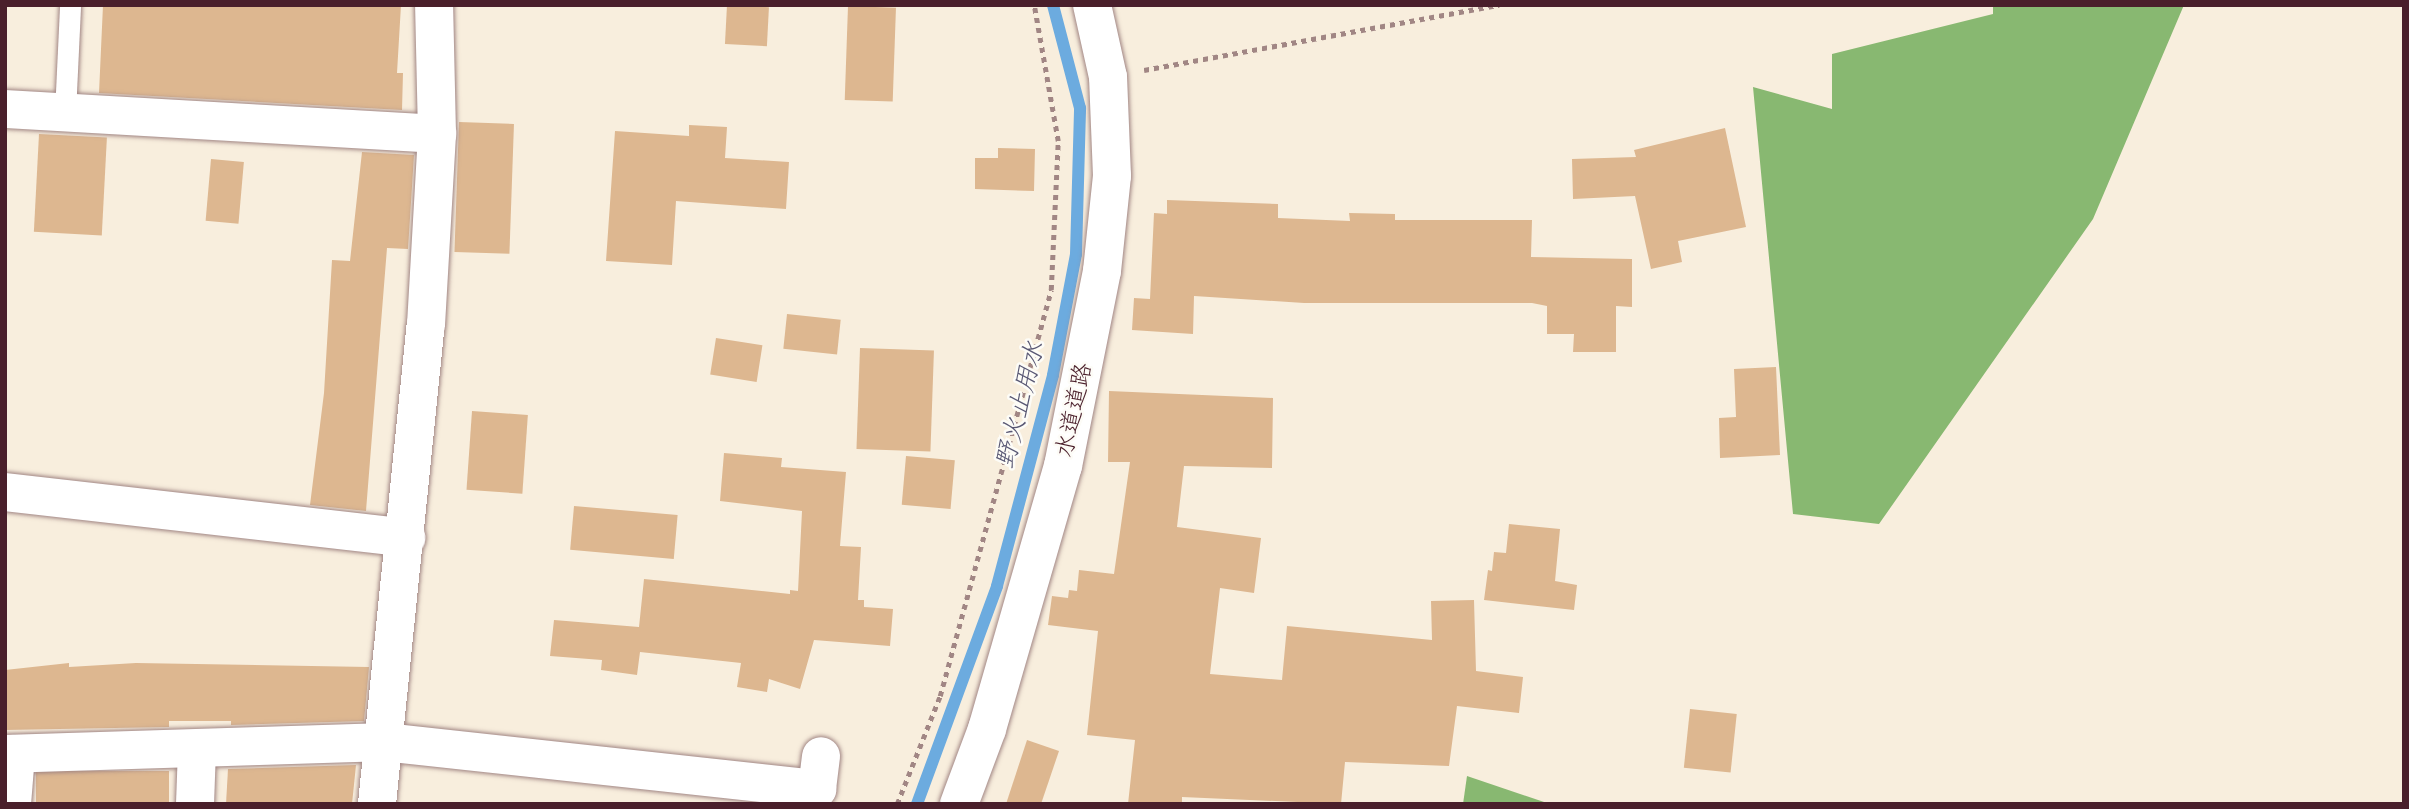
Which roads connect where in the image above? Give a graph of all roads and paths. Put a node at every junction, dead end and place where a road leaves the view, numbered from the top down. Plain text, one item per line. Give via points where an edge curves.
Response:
1 (70, 5) edge
2 (434, 5) edge
3 (1034, 5) edge
4 (1092, 5) edge
5 (1499, 5) edge
6 (1108, 77) junction
7 (5, 109) edge
8 (65, 113) junction
9 (437, 134) junction
10 (5, 492) edge
11 (406, 538) junction
12 (384, 742) junction
13 (197, 750) junction
14 (10, 754) edge
15 (821, 756) dead end
16 (12, 804) edge
17 (195, 804) edge
18 (377, 804) edge
19 (897, 804) edge
20 (959, 804) edge

1 - 8 lane
2 - 9 street
3 - 19 path via 1058,141 1051,290 940,696
4 - 6 street, 水道道路
5 - 6 path
6 - 20 street, 水道道路 via 1112,176 1091,335 1036,564
7 - 8 street
8 - 9 street
9 - 11 street via 426,325
10 - 11 street
11 - 12 street
12 - 13 street
12 - 15 street via 817,789
12 - 18 street
13 - 14 street
13 - 17 street
14 - 16 street

